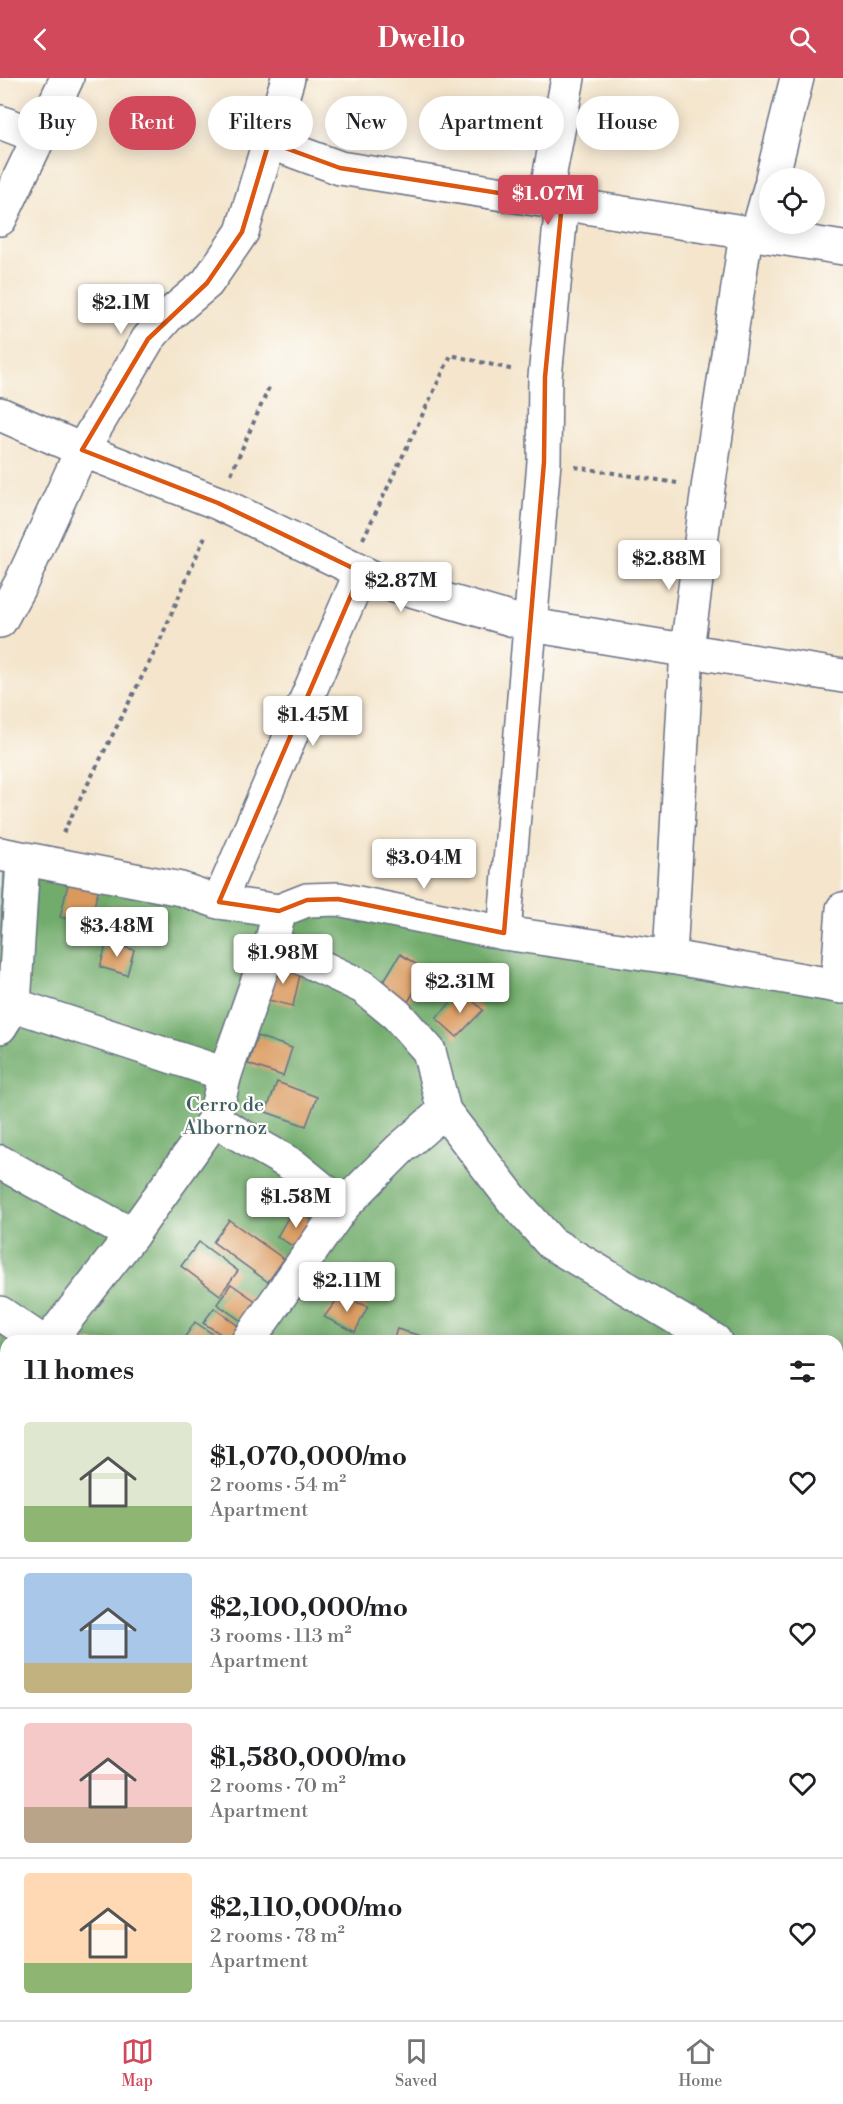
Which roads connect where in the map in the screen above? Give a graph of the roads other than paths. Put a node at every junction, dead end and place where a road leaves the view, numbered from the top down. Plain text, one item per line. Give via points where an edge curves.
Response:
1 (66, 78) edge
2 (288, 78) edge
3 (568, 78) edge
4 (797, 78) edge
5 (58, 96) edge
6 (283, 96) edge
7 (0, 122) edge
8 (18, 129) edge
9 (33, 150) edge
10 (267, 150) edge
11 (291, 150) edge
12 (774, 168) edge
13 (554, 201) junction
14 (759, 215) edge
15 (0, 219) edge
16 (751, 234) junction
17 (843, 248) edge
18 (0, 414) edge
19 (82, 450) junction
20 (355, 569) junction
21 (0, 621) edge
22 (531, 625) junction
23 (687, 649) junction
24 (843, 676) edge
25 (23, 859) edge
26 (219, 902) junction
27 (843, 909) edge
28 (279, 910) junction
29 (504, 933) junction
30 (271, 943) junction
31 (670, 957) junction
32 (840, 986) edge
33 (7, 1016) edge
34 (225, 1074) junction
35 (444, 1112) junction
36 (214, 1120) junction
37 (0, 1162) edge
38 (343, 1206) junction
39 (132, 1235) junction
40 (0, 1313) edge
41 (32, 1335) edge
42 (54, 1335) edge
43 (252, 1335) edge
44 (705, 1335) edge

1 - 5 street
2 - 6 street
3 - 13 street
4 - 12 street
7 - 8 street
9 - 15 street
10 - 19 street via 242,232 207,283 148,339
11 - 13 street via 339,168
13 - 16 street
13 - 22 street via 544,462
14 - 16 street
16 - 17 street
16 - 23 street via 708,488
18 - 19 street
19 - 20 street via 218,503
19 - 21 street
20 - 22 street via 380,581
20 - 26 street
22 - 23 street
22 - 29 street
23 - 24 street
23 - 31 street
25 - 26 street via 181,889
25 - 33 street
26 - 28 street
27 - 32 street
28 - 29 street via 307,900 338,899
28 - 30 street
29 - 31 street
30 - 34 street
30 - 35 street via 363,987 397,1015 429,1051
31 - 32 street
33 - 34 street
34 - 36 street
35 - 38 street via 399,1149
35 - 44 street via 550,1243
36 - 38 street via 294,1166
36 - 39 street
37 - 39 street
38 - 43 street
39 - 42 street
40 - 41 street

